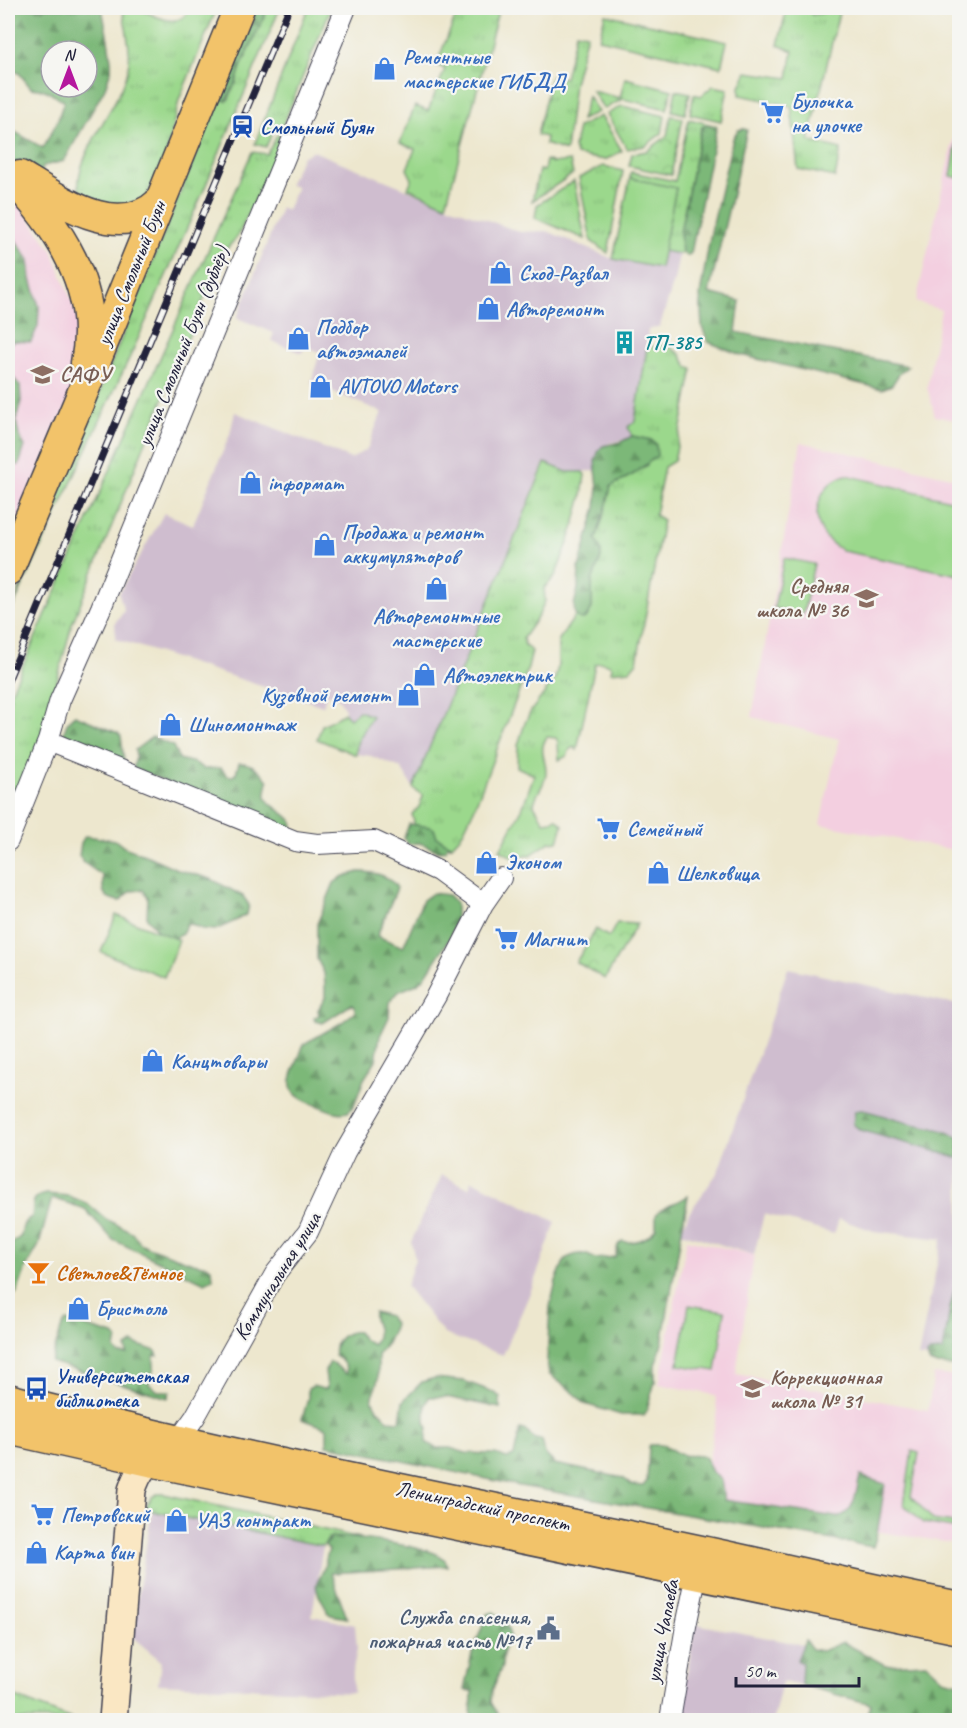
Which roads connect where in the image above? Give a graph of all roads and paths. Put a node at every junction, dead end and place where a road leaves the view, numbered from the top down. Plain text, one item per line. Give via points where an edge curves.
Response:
1 (239, 8) edge
2 (346, 8) edge
3 (8, 169) edge
4 (8, 174) edge
5 (160, 202) junction
6 (78, 404) junction
7 (8, 570) edge
8 (48, 741) junction
9 (8, 841) edge
10 (501, 878) dead end
11 (483, 904) junction
12 (8, 1399) edge
13 (8, 1429) edge
14 (178, 1441) junction
15 (150, 1461) junction
16 (572, 1536) junction
17 (700, 1562) junction
18 (960, 1606) edge
19 (960, 1629) edge
20 (113, 1720) edge
21 (670, 1720) edge

1 - 5 main road, улица Смольный Буян
2 - 8 street, улица Смольный Буян (дублёр) via 60,700
3 - 5 main road via 96,217 131,218 150,212
4 - 6 main road via 51,226 79,275 90,331
5 - 6 main road, улица Смольный Буян
6 - 7 main road, улица Смольный Буян
8 - 9 street
8 - 11 street via 295,841 374,841 438,871
10 - 11 street, Коммунальная улица
11 - 14 street, Коммунальная улица via 436,996 345,1152 309,1232 275,1274
12 - 14 main road, Ленинградский проспект
13 - 15 main road, Ленинградский проспект
14 - 15 main road, Коммунальная улица
14 - 16 main road, Ленинградский проспект
15 - 16 main road, Ленинградский проспект
15 - 20 main road, Коммунальная улица via 137,1474 132,1490
16 - 17 main road, Ленинградский проспект
17 - 18 main road, Ленинградский проспект
17 - 19 main road, Ленинградский проспект
17 - 21 street, улица Чапаева

